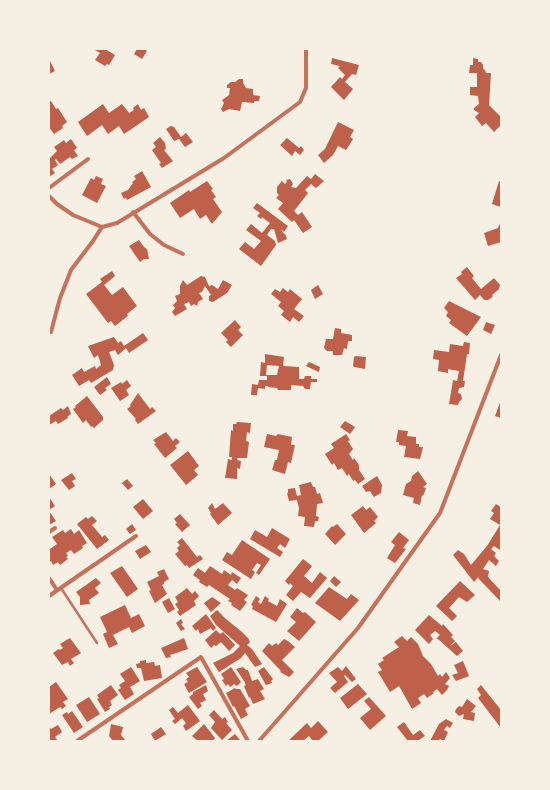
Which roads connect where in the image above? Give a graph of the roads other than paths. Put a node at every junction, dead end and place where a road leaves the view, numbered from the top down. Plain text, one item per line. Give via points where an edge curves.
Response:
1 (306, 49) edge
2 (88, 159) dead end
3 (49, 188) edge
4 (49, 196) edge
5 (133, 212) junction
6 (102, 227) junction
7 (183, 254) dead end
8 (51, 332) dead end
9 (501, 355) edge
10 (55, 528) dead end
11 (49, 532) edge
12 (136, 536) dead end
13 (49, 578) edge
14 (59, 589) junction
15 (49, 596) edge
16 (96, 643) dead end
17 (77, 741) edge
18 (248, 741) edge
19 (258, 741) edge

1 - 5 street via 306,88 300,102 224,158
2 - 3 street
4 - 6 street via 73,215
5 - 6 street via 117,223
5 - 7 street via 150,234 164,245
6 - 8 street via 71,270
9 - 19 street via 440,513 358,628
10 - 11 street
12 - 14 street
13 - 14 street
14 - 15 street
14 - 16 lane
17 - 18 street via 201,657

